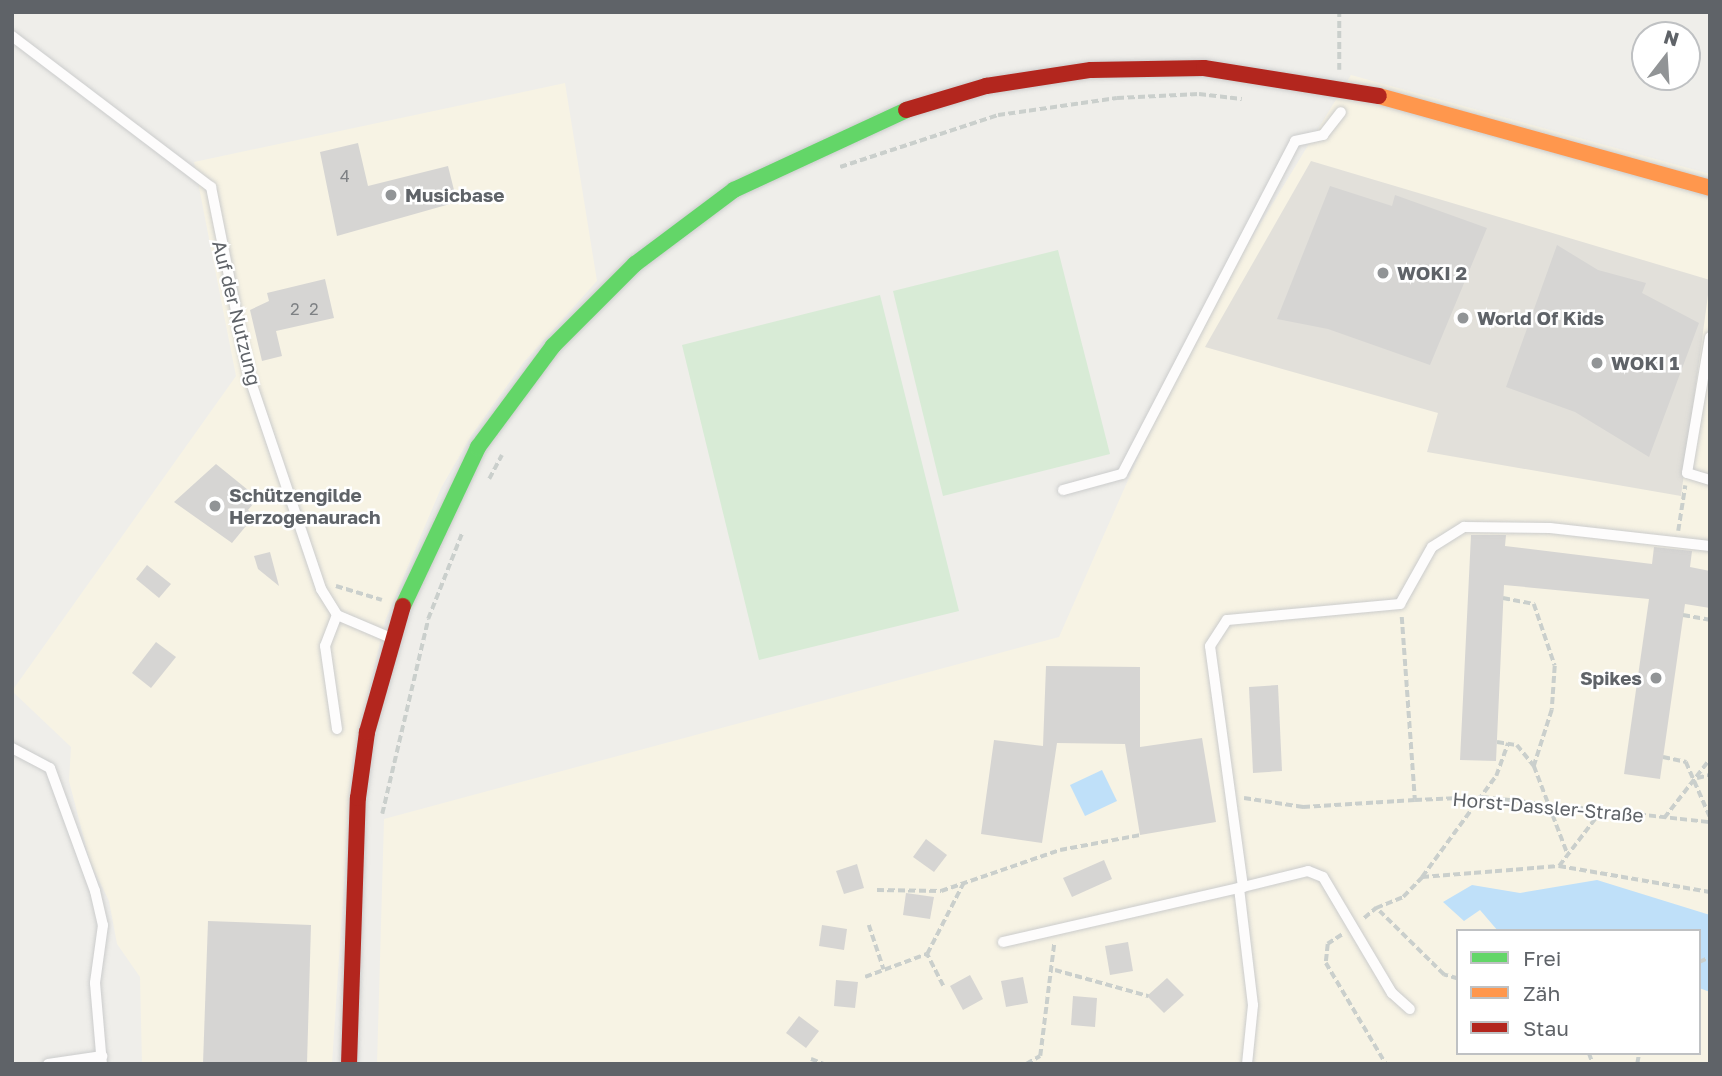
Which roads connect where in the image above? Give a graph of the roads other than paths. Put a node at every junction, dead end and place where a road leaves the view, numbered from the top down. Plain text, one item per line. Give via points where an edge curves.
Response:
1 (12, 36) edge
2 (1341, 112) dead end
3 (1710, 188) edge
4 (1710, 337) edge
5 (1710, 480) edge
6 (1063, 490) dead end
7 (1710, 546) edge
8 (337, 615) junction
9 (391, 638) junction
10 (337, 729) dead end
11 (12, 748) edge
12 (1241, 888) junction
13 (1003, 942) dead end
14 (1410, 1009) dead end
15 (102, 1060) edge
16 (48, 1064) edge
17 (349, 1064) edge
18 (1247, 1064) edge

1 - 8 lane, Auf der Nutzung via 211,187 249,376 321,589
2 - 6 lane via 1323,135 1295,141 1122,474
3 - 9 street via 1339,87 1205,68 1091,70 986,86 899,112 734,190 635,264 552,346 478,447 400,609
4 - 5 lane via 1687,473
7 - 12 lane via 1464,527 1432,547 1400,604 1217,625 1210,646
8 - 9 lane
8 - 10 lane via 325,646
9 - 17 street via 358,798
11 - 15 lane via 50,768 95,891 103,925 95,983
12 - 13 lane
12 - 14 lane via 1318,873 1392,993
12 - 18 lane via 1253,1005
15 - 16 lane

